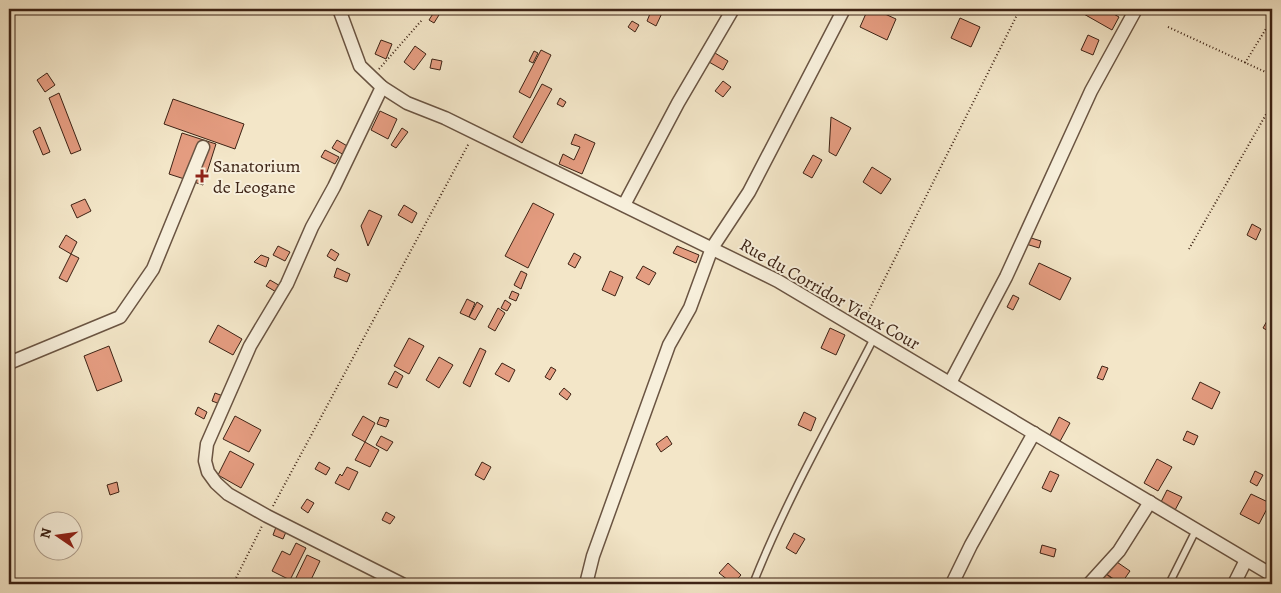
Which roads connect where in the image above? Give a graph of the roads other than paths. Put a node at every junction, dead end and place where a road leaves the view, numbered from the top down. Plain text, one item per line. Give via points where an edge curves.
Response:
1 (339, 9) edge
2 (733, 9) edge
3 (844, 9) edge
4 (1136, 9) edge
5 (382, 87) junction
6 (203, 147) dead end
7 (624, 205) junction
8 (712, 248) junction
9 (874, 338) junction
10 (9, 363) edge
11 (950, 383) junction
12 (1034, 433) junction
13 (1150, 502) junction
14 (1196, 530) junction
15 (1246, 560) junction
16 (1272, 575) edge
17 (402, 584) edge
18 (586, 584) edge
19 (754, 584) edge
20 (952, 584) edge
21 (1088, 584) edge
22 (1169, 584) edge
23 (1234, 584) edge

1 - 5 street, Rue du Corridor Vieux Cour via 360,66
2 - 7 street
3 - 8 street via 749,192
4 - 11 street via 1091,90 1006,277
5 - 7 street, Rue du Corridor Vieux Cour via 407,103 475,132
5 - 17 street via 287,284 250,346 207,444 205,461 208,472 228,494
6 - 10 street via 153,269 120,317
7 - 8 street, Rue du Corridor Vieux Cour
8 - 9 street, Rue du Corridor Vieux Cour via 778,281
8 - 18 street via 690,308 669,345 593,556
9 - 11 street, Rue du Corridor Vieux Cour
9 - 19 lane via 798,486
11 - 12 street, Rue du Corridor Vieux Cour
12 - 13 street, Rue du Corridor Vieux Cour
12 - 20 street
13 - 14 street, Rue du Corridor Vieux Cour
13 - 21 street via 1119,551
14 - 15 street, Rue du Corridor Vieux Cour
14 - 22 lane
15 - 16 street, Rue du Corridor Vieux Cour
15 - 23 street

